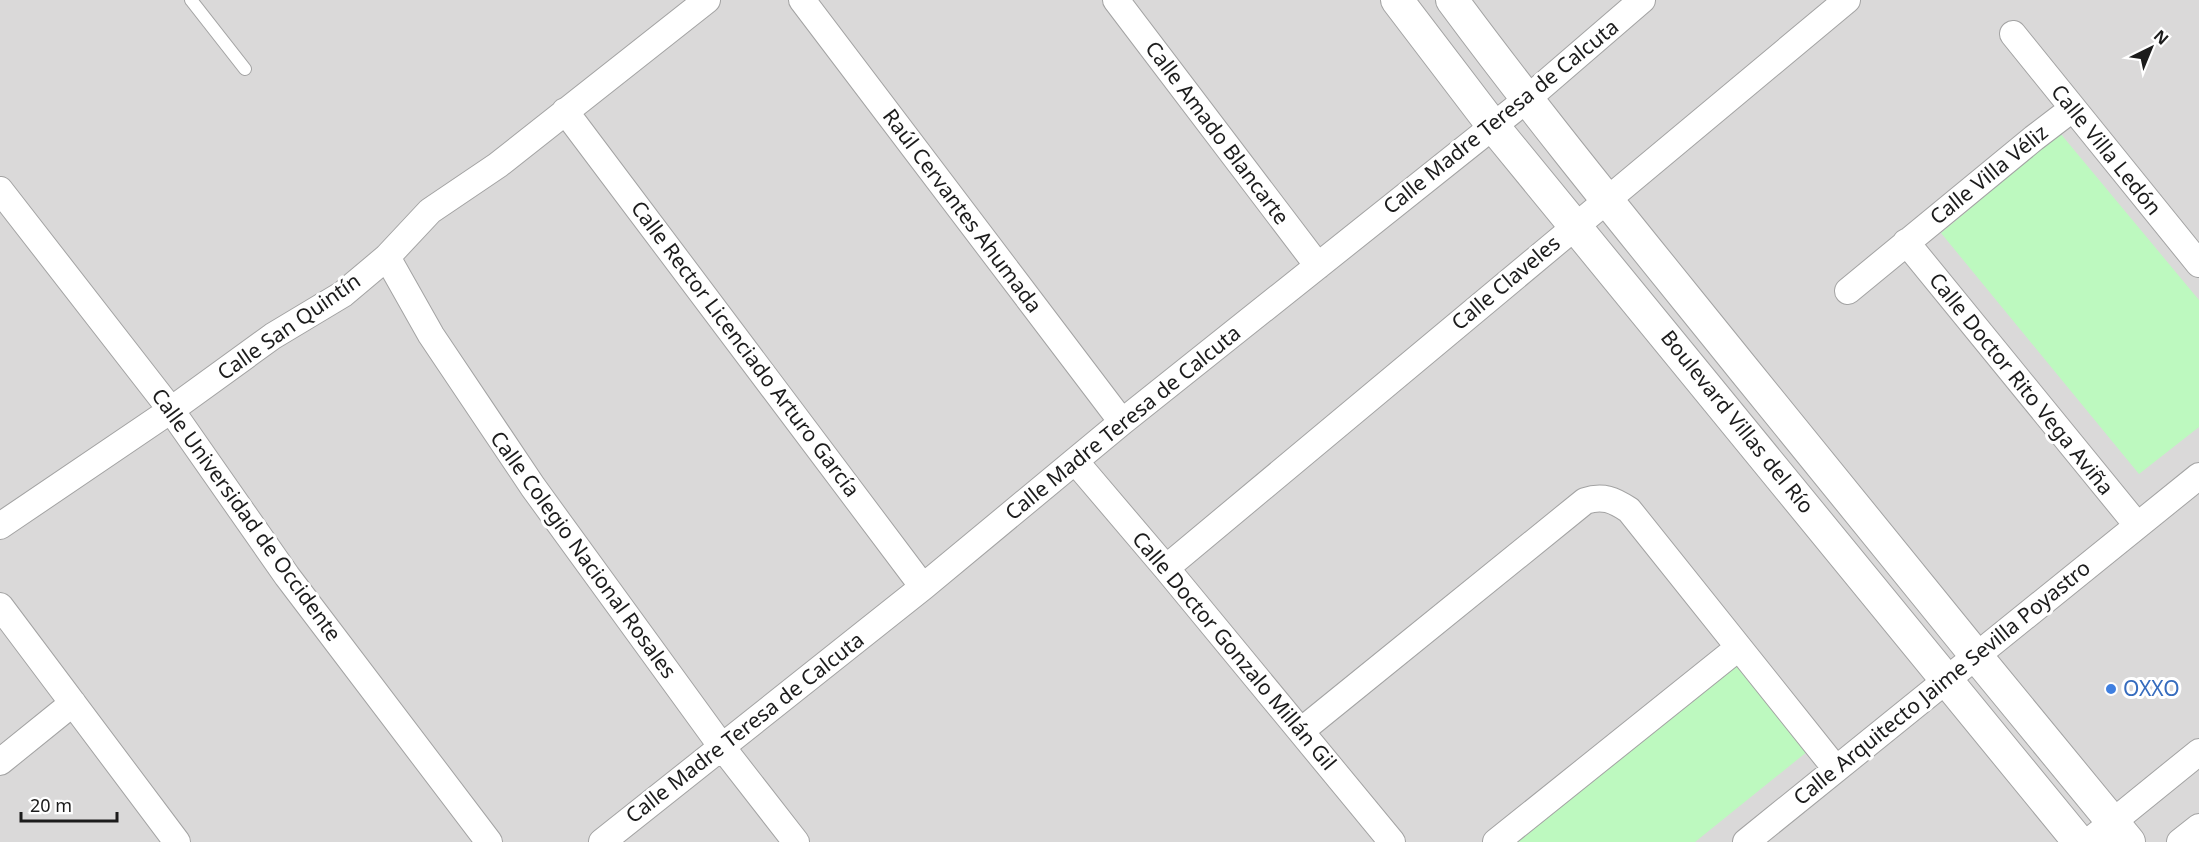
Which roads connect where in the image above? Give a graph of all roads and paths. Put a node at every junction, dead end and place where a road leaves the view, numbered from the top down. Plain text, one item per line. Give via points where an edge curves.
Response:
1 (191, 0) edge
2 (707, 0) edge
3 (802, 0) edge
4 (1116, 0) edge
5 (1397, 0) edge
6 (1452, 0) edge
7 (1642, 0) edge
8 (1846, 0) edge
9 (2013, 34) dead end
10 (246, 69) dead end
11 (1526, 100) junction
12 (2072, 109) junction
13 (565, 111) junction
14 (1493, 126) junction
15 (0, 190) edge
16 (1606, 201) junction
17 (1575, 225) junction
18 (1906, 242) junction
19 (387, 256) junction
20 (2199, 264) edge
21 (1318, 266) junction
22 (1848, 291) dead end
23 (171, 410) junction
24 (1122, 422) junction
25 (1075, 461) junction
26 (2199, 476) edge
27 (2137, 525) junction
28 (0, 526) edge
29 (1166, 568) junction
30 (923, 587) junction
31 (0, 606) edge
32 (1738, 648) junction
33 (1975, 656) junction
34 (1947, 679) junction
35 (73, 703) junction
36 (1301, 731) junction
37 (722, 747) junction
38 (2199, 752) edge
39 (0, 762) edge
40 (1836, 769) junction
41 (2199, 827) edge
42 (2121, 832) edge
43 (177, 842) edge
44 (489, 842) edge
45 (602, 842) edge
46 (796, 842) edge
47 (1392, 842) edge
48 (1496, 842) edge
49 (1746, 842) edge
50 (2079, 842) edge
51 (2088, 842) edge
52 (2180, 842) edge

1 - 10 lane
2 - 13 street, Calle San Quintín
3 - 24 street, Raúl Cervantes Ahumada
4 - 21 street, Calle Amado Blancarte
5 - 14 street, Boulevard Villas del Río
6 - 11 street, Boulevard Villas del Río
7 - 11 street, Calle Madre Teresa de Calcuta
8 - 16 street, Calle Claveles
9 - 12 street, Calle Villa Ledón
11 - 14 street, Calle Madre Teresa de Calcuta
11 - 16 street, Boulevard Villas del Río
12 - 18 street, Calle Villa Véliz
12 - 20 street, Calle Villa Ledón
13 - 19 street, Calle San Quintín via 498,165 429,211
13 - 30 street, Calle Rector Licenciado Arturo García
14 - 17 street, Boulevard Villas del Río
14 - 21 street, Calle Madre Teresa de Calcuta
15 - 23 street, Calle Universidad de Occidente
16 - 17 street, Calle Claveles
16 - 33 street, Boulevard Villas del Río
17 - 29 street, Calle Claveles
17 - 34 street, Boulevard Villas del Río
18 - 22 street, Calle Villa Véliz
18 - 27 street, Calle Doctor Rito Vega Aviña
19 - 23 street, Calle San Quintín via 343,294 273,336
19 - 37 street, Calle Colegio Nacional Rosales via 431,335 533,487
21 - 24 street, Calle Madre Teresa de Calcuta
23 - 28 street, Calle San Quintín
23 - 44 street, Calle Universidad de Occidente via 287,576
24 - 25 street, Calle Madre Teresa de Calcuta
25 - 29 street, Calle Doctor Gonzalo Millán Gil
25 - 30 street, Calle Madre Teresa de Calcuta
26 - 27 street, Calle Arquitecto Jaime Sevilla Poyastro
27 - 33 street, Calle Arquitecto Jaime Sevilla Poyastro
29 - 36 street, Calle Doctor Gonzalo Millán Gil
30 - 37 street, Calle Madre Teresa de Calcuta
31 - 35 street
32 - 36 street via 1629,510 1604,498 1585,501
32 - 40 street
32 - 48 street
33 - 34 street, Calle Arquitecto Jaime Sevilla Poyastro
33 - 42 street, Boulevard Villas del Río
34 - 40 street, Calle Arquitecto Jaime Sevilla Poyastro
34 - 50 street, Boulevard Villas del Río
35 - 39 street
35 - 43 street
36 - 47 street, Calle Doctor Gonzalo Millán Gil
37 - 45 street, Calle Madre Teresa de Calcuta
37 - 46 street, Calle Colegio Nacional Rosales
38 - 42 street
40 - 49 street, Calle Arquitecto Jaime Sevilla Poyastro
41 - 52 street
42 - 51 street

